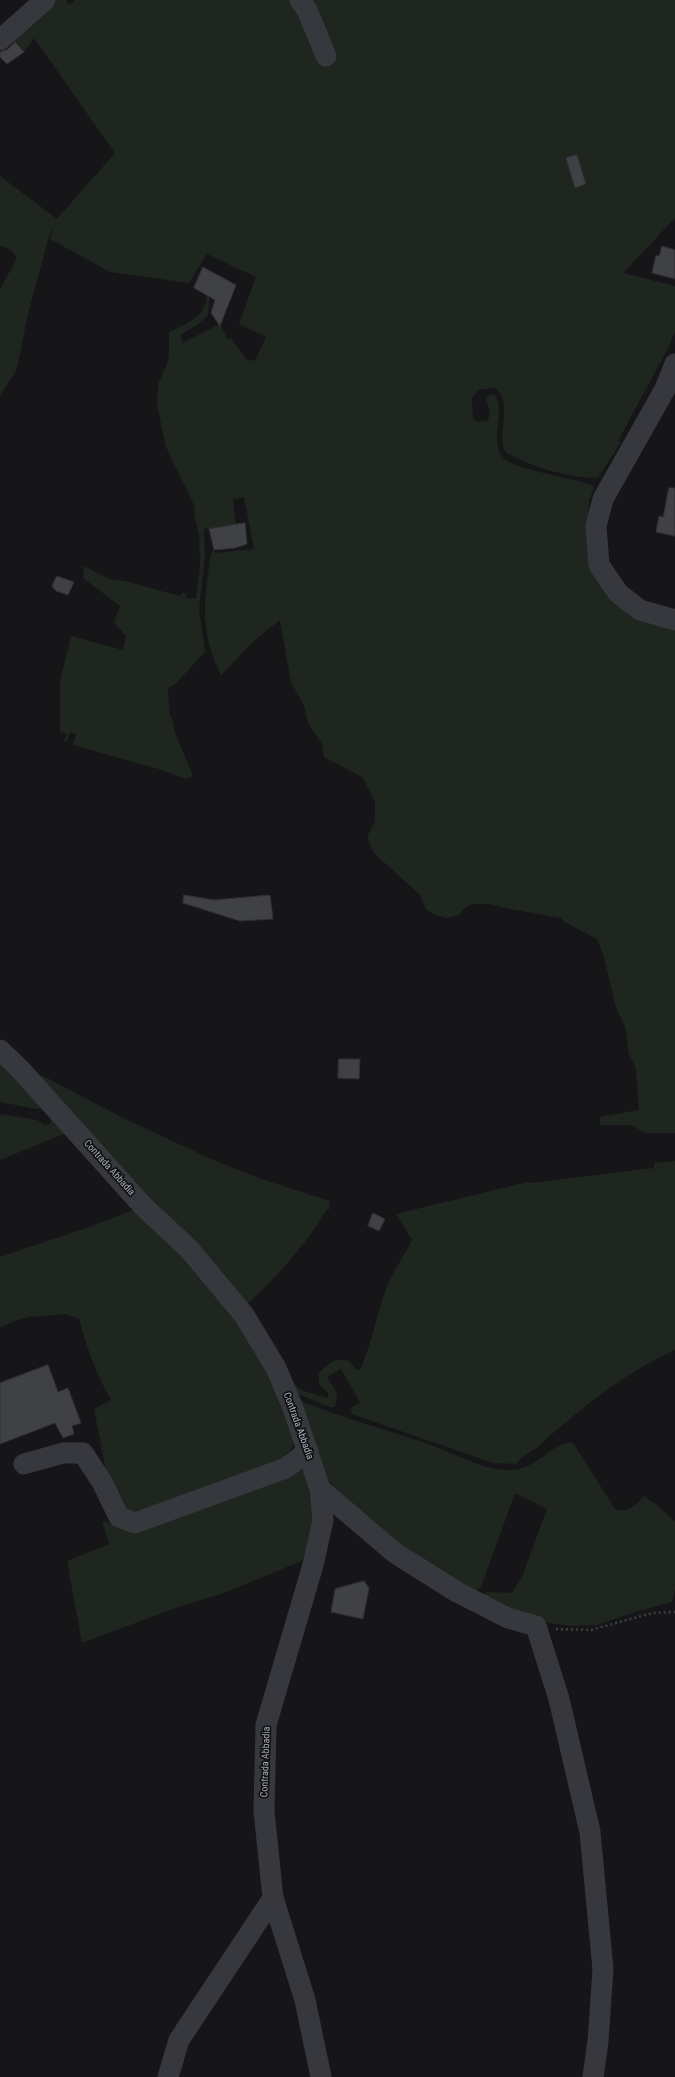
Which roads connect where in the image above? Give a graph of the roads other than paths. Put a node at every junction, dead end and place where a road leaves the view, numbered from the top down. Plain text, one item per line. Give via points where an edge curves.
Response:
1 (45, 0) edge
2 (300, 0) edge
3 (0, 40) edge
4 (326, 56) dead end
5 (675, 364) edge
6 (675, 620) edge
7 (0, 1050) edge
8 (308, 1451) junction
9 (24, 1464) dead end
10 (320, 1489) junction
11 (273, 1898) junction
12 (168, 2077) edge
13 (321, 2077) edge
14 (593, 2077) edge

1 - 3 street
2 - 4 street via 307,10
5 - 6 street via 665,389 603,499 596,526 599,565 618,593 640,610
7 - 8 street, Contrada Abbadia via 143,1206 189,1249 244,1315 276,1368
8 - 9 street via 286,1468 135,1523 119,1517 102,1482 83,1453 63,1453
8 - 10 street, Contrada Abbadia
10 - 11 street, Contrada Abbadia via 323,1520 314,1565 266,1725 264,1811
10 - 14 street via 395,1553 457,1592 508,1618 536,1626 559,1699 590,1832 603,1969
11 - 12 street via 179,2040
11 - 13 street, Contrada Abbadia via 305,2000

